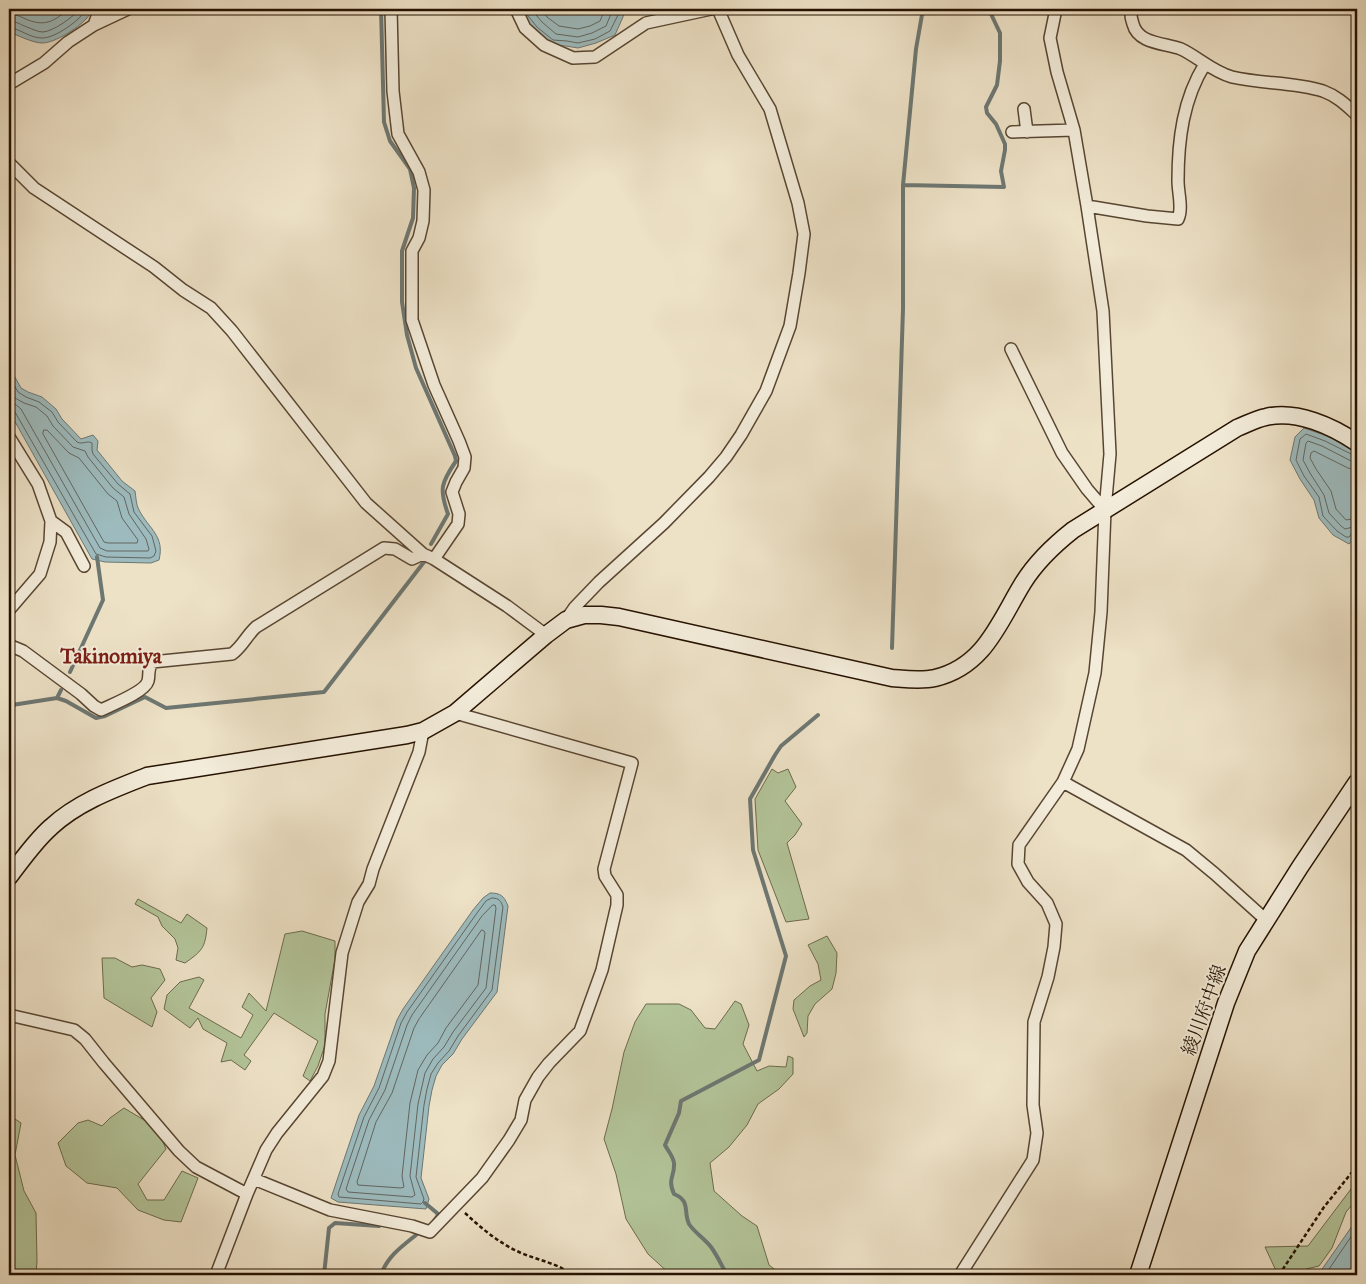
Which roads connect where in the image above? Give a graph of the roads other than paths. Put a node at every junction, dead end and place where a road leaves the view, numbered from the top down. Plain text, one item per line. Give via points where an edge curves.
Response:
1 (100, 9) edge
2 (128, 9) edge
3 (391, 9) edge
4 (516, 9) edge
5 (711, 9) edge
6 (718, 9) edge
7 (1056, 9) edge
8 (1131, 9) edge
9 (94, 25) junction
10 (1205, 64) junction
11 (9, 84) edge
12 (1024, 109) dead end
13 (1357, 116) edge
14 (1074, 130) junction
15 (1012, 132) dead end
16 (1027, 132) junction
17 (9, 163) edge
18 (1088, 206) junction
19 (1011, 349) dead end
20 (9, 437) edge
21 (1357, 442) edge
22 (14, 457) edge
23 (1105, 510) junction
24 (51, 521) junction
25 (423, 554) junction
26 (434, 559) junction
27 (84, 566) dead end
28 (9, 610) edge
29 (566, 620) junction
30 (546, 635) junction
31 (9, 647) edge
32 (455, 713) junction
33 (423, 731) junction
34 (1063, 782) junction
35 (1357, 782) edge
36 (9, 878) edge
37 (1266, 920) junction
38 (9, 1016) edge
39 (254, 1179) junction
40 (247, 1194) junction
41 (216, 1275) edge
42 (960, 1275) edge
43 (1138, 1275) edge

1 - 9 street
2 - 9 street
3 - 26 street via 393,92 398,134 419,172 424,190 423,221 412,251 412,320 434,385 465,457 464,468 452,492 459,514 458,524
4 - 5 street via 525,28 544,45 573,58 595,57 646,23
6 - 29 street via 738,55 770,109 798,203 804,234 790,326 766,391 726,458 664,523 599,582
7 - 14 street via 1050,38
8 - 10 street via 1134,30 1142,38 1181,49
9 - 11 street via 68,42 44,64
10 - 13 street via 1230,76 1324,92 1341,100
10 - 18 street via 1196,79 1182,125 1178,152 1181,213 1178,219
12 - 16 street
14 - 16 street
14 - 18 street
15 - 16 street
17 - 25 street via 34,188 211,308 366,503
18 - 23 street via 1103,311 1110,454
19 - 23 street via 1062,453
20 - 22 street
21 - 23 street via 1318,422 1300,418 1283,415 1252,421
22 - 24 street via 38,484
23 - 29 street via 1059,541 1039,562 995,633 976,657 951,673 934,678 892,678 601,615
23 - 34 street via 1095,673 1078,749
24 - 27 street via 66,532
24 - 28 street via 50,542 40,574
25 - 26 street
25 - 31 street via 412,559 395,549 384,548 256,627 232,654 152,662 145,687 101,710 23,651
26 - 30 street
29 - 30 street
30 - 32 street
32 - 33 street
32 - 39 street via 632,763 604,869 617,895 617,905 602,970 580,1031 538,1077 525,1100 521,1120 482,1178 430,1232 330,1210
33 - 36 street via 147,776 112,789 76,808 51,827
33 - 39 street via 419,752 346,935 329,1061 323,1076 266,1150
34 - 37 street via 1186,850
34 - 42 street via 1019,845 1018,864 1028,882 1048,903 1056,924 1048,977 1034,1022 1033,1105 1038,1133 1033,1160
35 - 37 street, 綾川府中線
37 - 43 street, 綾川府中線 via 1247,951 1226,1003
38 - 40 street via 74,1030 179,1151 196,1167
39 - 40 street
40 - 41 street

